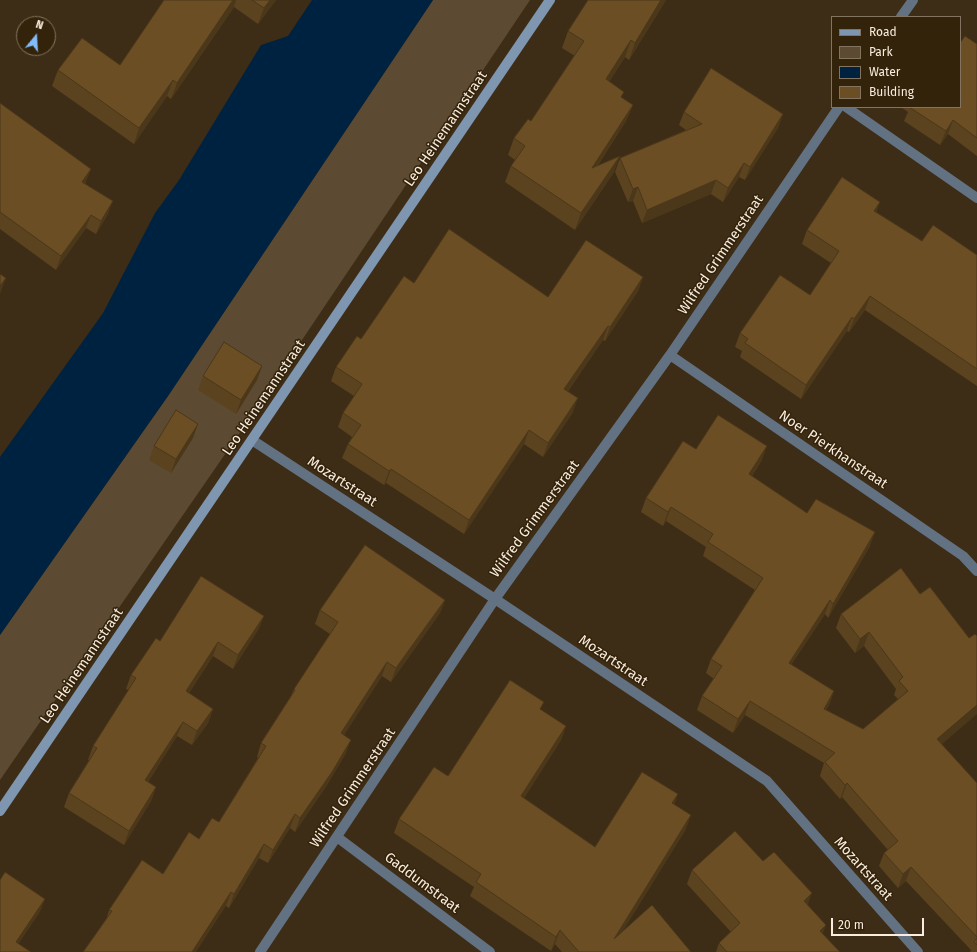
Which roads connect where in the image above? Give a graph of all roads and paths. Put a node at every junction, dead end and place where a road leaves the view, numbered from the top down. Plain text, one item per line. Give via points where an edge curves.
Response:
1 (550, 0) edge
2 (913, 0) edge
3 (902, 16) edge
4 (838, 108) edge
5 (847, 108) edge
6 (977, 198) edge
7 (670, 355) junction
8 (252, 440) junction
9 (977, 571) edge
10 (495, 599) junction
11 (0, 811) edge
12 (337, 837) junction
13 (260, 952) edge
14 (490, 952) edge
15 (918, 952) edge

1 - 8 street, Leo Heinemannstraat
2 - 3 street
4 - 7 street, Wilfred Grimmerstraat
5 - 6 street
7 - 9 street, Noer Pierkhanstraat via 963,556
7 - 10 street, Wilfred Grimmerstraat
8 - 10 street, Mozartstraat
8 - 11 street, Leo Heinemannstraat
10 - 12 street, Wilfred Grimmerstraat
10 - 15 street, Mozartstraat via 767,781
12 - 13 street, Wilfred Grimmerstraat
12 - 14 street, Gaddumstraat

